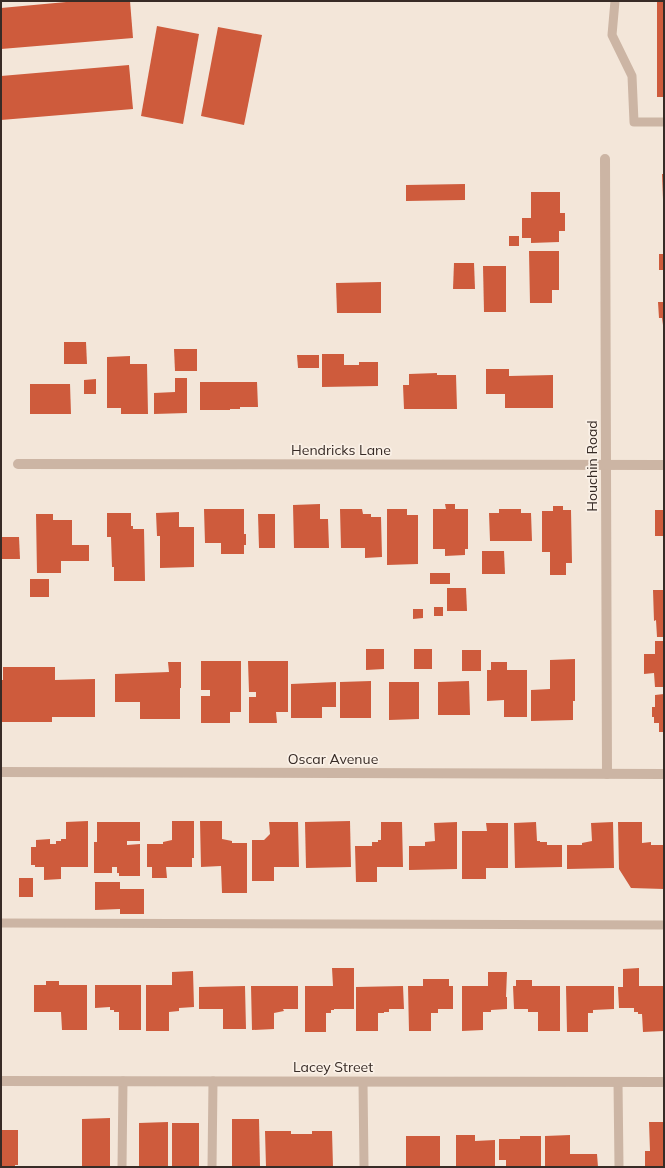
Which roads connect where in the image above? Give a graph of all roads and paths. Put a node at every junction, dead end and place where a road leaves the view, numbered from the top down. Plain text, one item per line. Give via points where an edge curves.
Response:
1 (615, 1) edge
2 (664, 122) edge
3 (605, 159) dead end
4 (18, 464) dead end
5 (606, 465) junction
6 (664, 465) edge
7 (1, 772) edge
8 (607, 774) junction
9 (664, 774) edge
10 (1, 923) edge
11 (664, 924) edge
12 (1, 1080) edge
13 (123, 1081) junction
14 (213, 1081) junction
15 (363, 1082) junction
16 (618, 1082) junction
17 (664, 1082) edge
18 (122, 1167) edge
19 (212, 1167) edge
20 (364, 1167) edge
21 (619, 1167) edge

1 - 2 lane via 612,35 632,76 634,122
3 - 5 street, Houchin Road
4 - 5 street, Hendricks Lane
5 - 6 street, Hendricks Lane
5 - 8 street, Houchin Road
7 - 8 street, Oscar Avenue
8 - 9 street, Oscar Avenue
10 - 11 lane
12 - 13 street, Lacey Street
13 - 14 street, Lacey Street
13 - 18 lane
14 - 15 street, Lacey Street
14 - 19 lane
15 - 16 street, Lacey Street
15 - 20 lane
16 - 17 street, Lacey Street
16 - 21 lane

